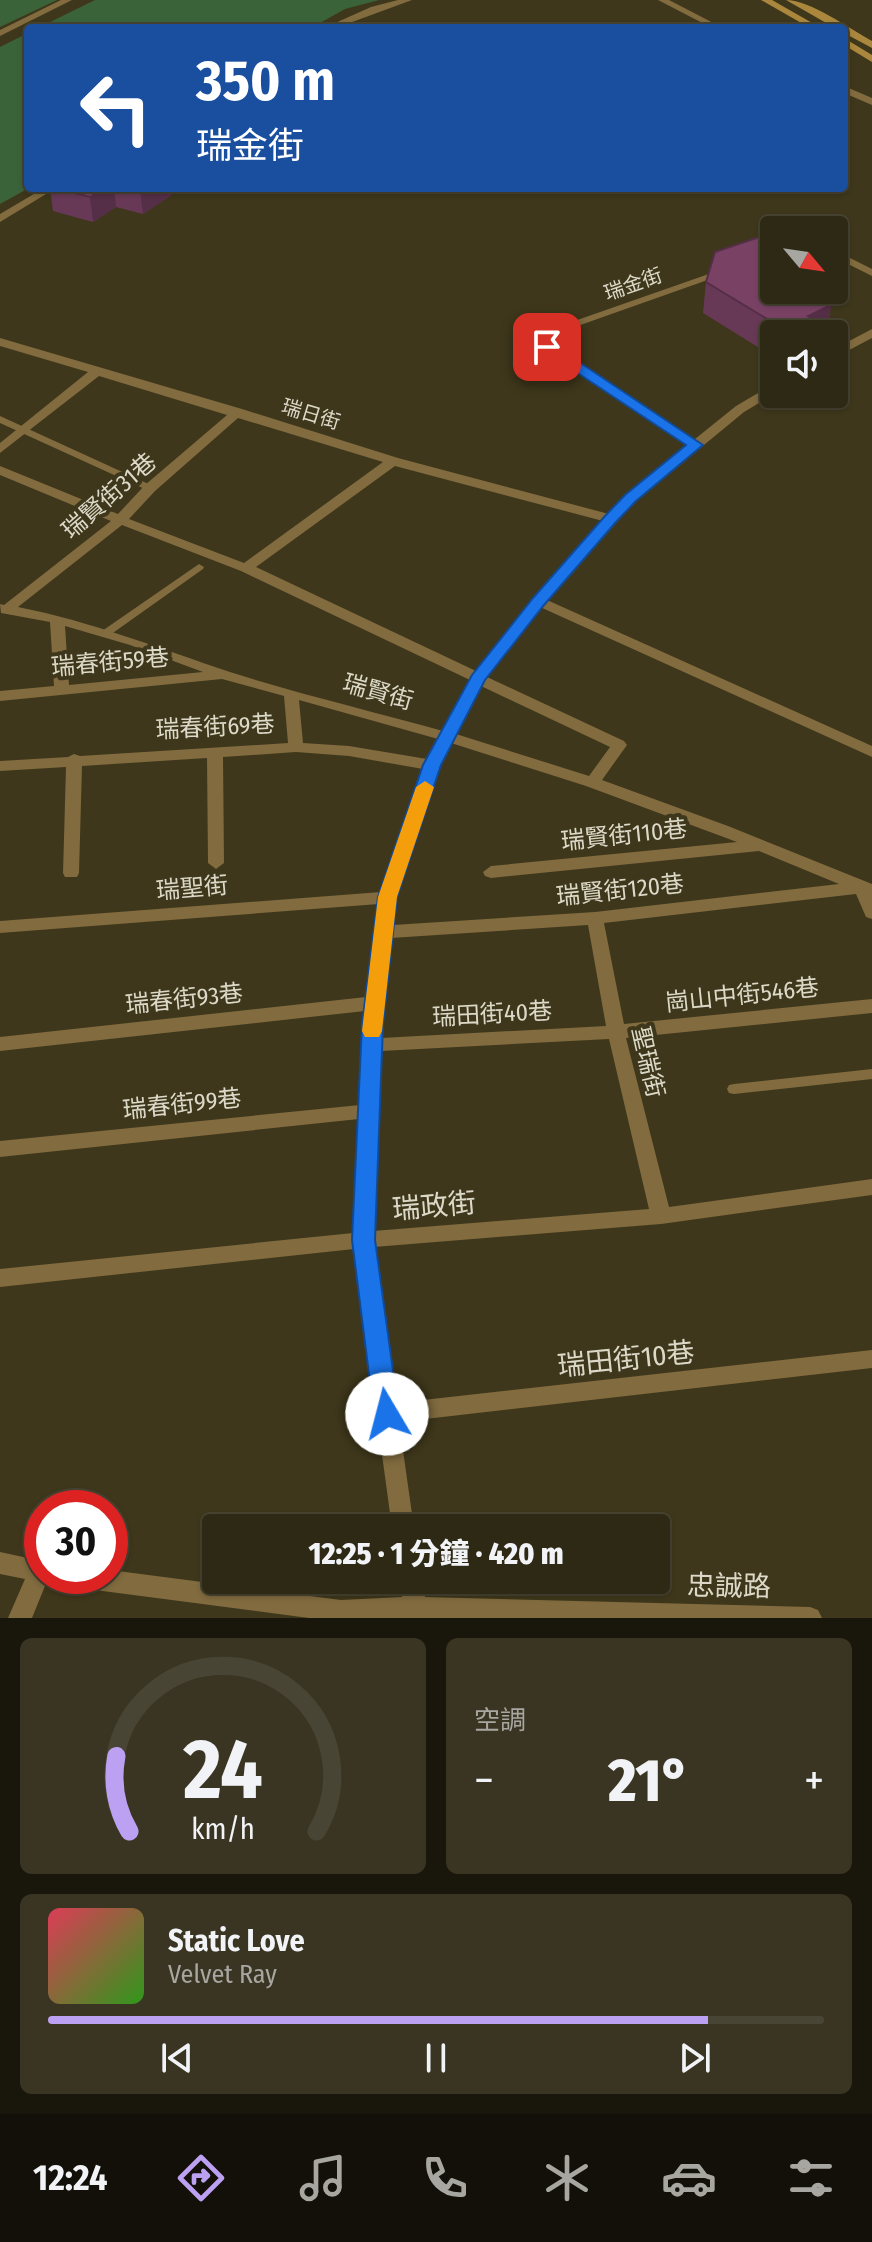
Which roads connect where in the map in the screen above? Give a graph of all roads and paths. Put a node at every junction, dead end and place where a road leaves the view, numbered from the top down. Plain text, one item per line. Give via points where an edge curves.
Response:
1 (68, 0) edge
2 (408, 0) edge
3 (662, 0) edge
4 (765, 0) edge
5 (790, 0) edge
6 (338, 24) edge
7 (711, 24) edge
8 (810, 24) edge
9 (835, 24) edge
10 (848, 31) edge
11 (0, 33) edge
12 (848, 44) edge
13 (872, 45) edge
14 (872, 59) edge
15 (848, 91) edge
16 (872, 102) edge
17 (44, 192) edge
18 (0, 219) edge
19 (848, 260) edge
20 (744, 265) edge
21 (872, 273) edge
22 (872, 333) edge
23 (0, 342) edge
24 (848, 346) edge
25 (97, 371) junction
26 (760, 397) edge
27 (238, 412) junction
28 (0, 419) edge
29 (24, 430) junction
30 (695, 445) junction
31 (0, 449) edge
32 (393, 461) junction
33 (0, 470) edge
34 (150, 488) junction
35 (611, 519) junction
36 (120, 520) junction
37 (199, 567) dead end
38 (246, 568) junction
39 (538, 601) junction
40 (3, 609) edge
41 (57, 619) junction
42 (106, 633) junction
43 (225, 675) junction
44 (478, 678) junction
45 (62, 690) junction
46 (291, 693) junction
47 (0, 696) edge
48 (448, 737) junction
49 (296, 747) junction
50 (215, 751) junction
51 (872, 752) edge
52 (74, 759) junction
53 (432, 765) junction
54 (0, 766) edge
55 (592, 782) junction
56 (760, 846) junction
57 (216, 863) dead end
58 (491, 872) dead end
59 (71, 873) dead end
60 (867, 889) edge
61 (388, 897) junction
62 (872, 913) edge
63 (595, 918) junction
64 (0, 927) edge
65 (383, 932) junction
66 (374, 1003) junction
67 (872, 1006) edge
68 (616, 1032) junction
69 (0, 1044) edge
70 (371, 1045) junction
71 (872, 1074) edge
72 (734, 1089) dead end
73 (369, 1111) junction
74 (0, 1149) edge
75 (872, 1187) edge
76 (661, 1216) junction
77 (363, 1240) junction
78 (0, 1278) edge
79 (872, 1359) edge
80 (387, 1414) junction
81 (401, 1514) edge
82 (0, 1563) edge
83 (24, 1568) edge
84 (128, 1584) edge
85 (30, 1594) edge
86 (413, 1594) edge
87 (415, 1608) junction
88 (340, 1614) edge
89 (630, 1616) edge
90 (20, 1618) edge
91 (810, 1618) edge

1 - 11 street
2 - 6 street
3 - 7 street
4 - 8 street
5 - 9 street
10 - 13 street
12 - 14 street
15 - 16 street
17 - 18 street
19 - 21 street
20 - 30 street, 瑞金街 via 549,332 547,347
22 - 24 street
23 - 25 street, 瑞日街
25 - 27 street, 瑞日街
25 - 29 street
26 - 30 street
27 - 32 street, 瑞日街
27 - 34 street, 瑞賢街31巷
28 - 29 lane
29 - 31 street
29 - 34 lane
30 - 35 street
32 - 35 street, 瑞日街
32 - 38 street
33 - 36 street
34 - 36 street, 瑞賢街31巷
35 - 39 street
36 - 38 street
36 - 40 street, 瑞賢街31巷
37 - 42 lane
38 - 44 street
39 - 44 street
39 - 51 street
40 - 41 street, 瑞賢街
41 - 42 street, 瑞賢街
41 - 45 street
42 - 43 street, 瑞賢街
43 - 45 street, 瑞春街59巷
43 - 46 street, 瑞賢街
44 - 48 street
44 - 55 street via 619,745
45 - 47 street, 瑞春街59巷
46 - 48 street, 瑞賢街
46 - 49 street
48 - 53 street
48 - 55 street, 瑞賢街
49 - 50 street, 瑞春街69巷
49 - 53 street, 瑞春街69巷
50 - 52 street, 瑞春街69巷
50 - 57 street
52 - 54 street, 瑞春街69巷
52 - 59 street
53 - 61 street
55 - 56 street, 瑞賢街
56 - 58 street, 瑞賢街110巷
56 - 60 street, 瑞賢街
60 - 62 street
60 - 63 street, 瑞賢街120巷
61 - 64 street, 瑞聖街
61 - 65 street
63 - 65 street, 瑞賢街120巷
63 - 68 street, 聖瑞街
65 - 66 street
66 - 69 street, 瑞春街93巷
66 - 70 street
67 - 68 street, 崗山中街546巷
68 - 70 street, 瑞田街40巷
68 - 76 street, 聖瑞街
70 - 73 street
71 - 72 lane
73 - 74 street, 瑞春街99巷
73 - 77 street
75 - 76 street, 瑞政街
76 - 77 street, 瑞政街
77 - 78 street, 瑞政街
77 - 80 street
79 - 80 street, 瑞田街10巷
80 - 81 street
82 - 83 street
84 - 88 street, 忠誠路
85 - 90 street
86 - 87 street
87 - 88 street, 忠誠路
87 - 89 street, 忠誠路
89 - 91 street, 忠誠路

